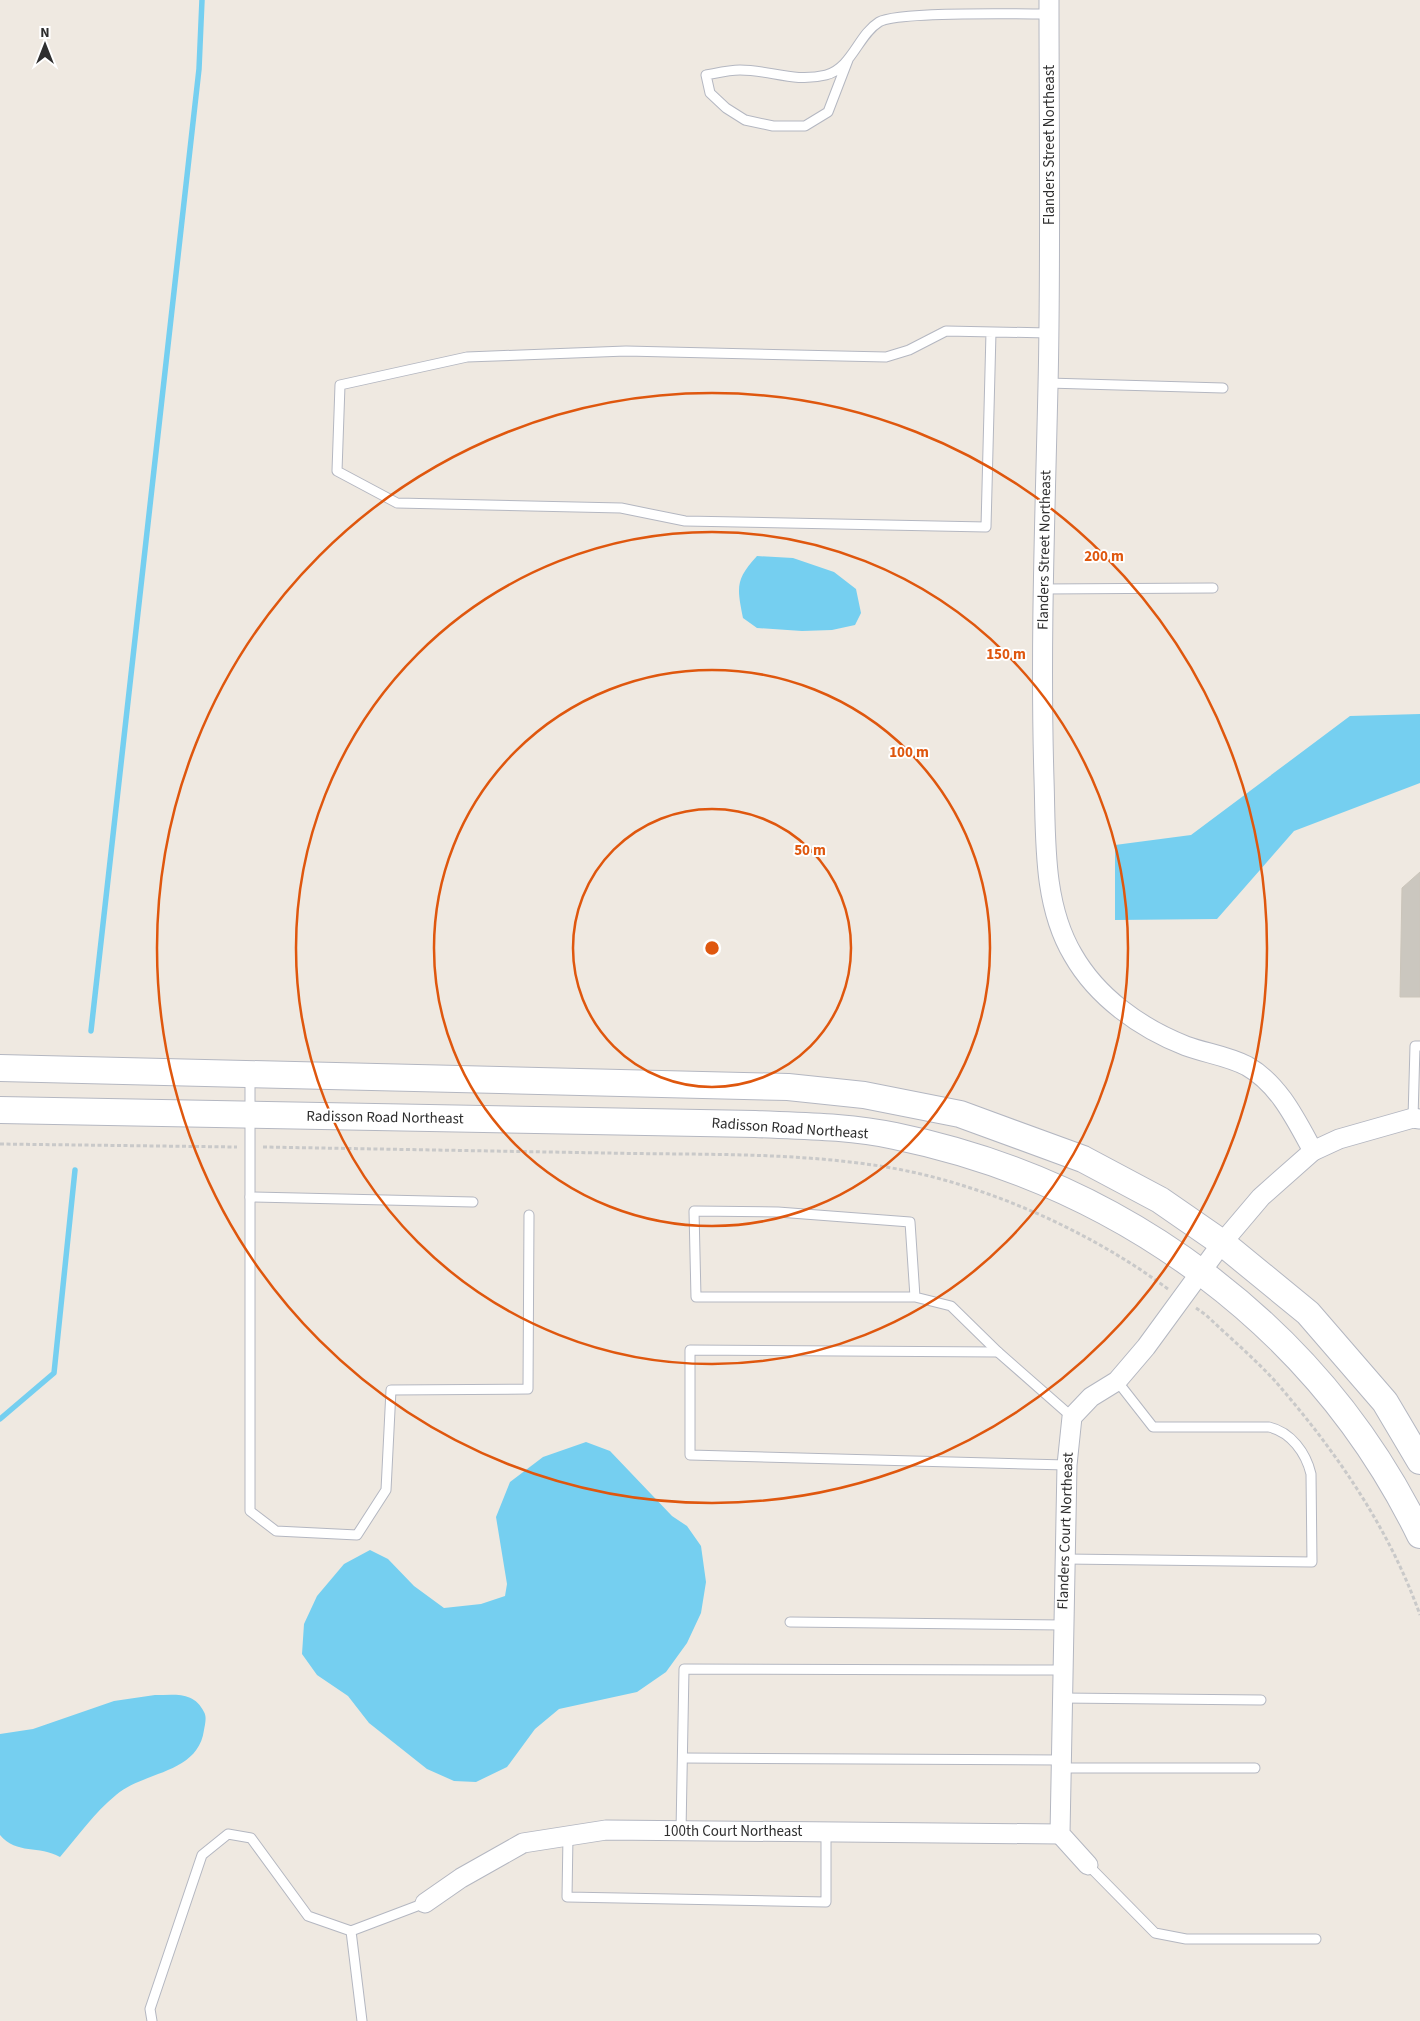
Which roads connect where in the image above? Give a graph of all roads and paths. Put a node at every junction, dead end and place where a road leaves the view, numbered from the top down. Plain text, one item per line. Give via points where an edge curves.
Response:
1 (1049, 7) edge
2 (848, 60) junction
3 (991, 332) junction
4 (1048, 332) junction
5 (1048, 383) junction
6 (1223, 388) dead end
7 (1213, 588) dead end
8 (1043, 589) junction
9 (1420, 1046) edge
10 (0, 1068) edge
11 (250, 1073) junction
12 (0, 1110) edge
13 (250, 1115) junction
14 (1416, 1118) edge
15 (0, 1144) edge
16 (231, 1147) dead end
17 (264, 1147) dead end
18 (1313, 1151) junction
19 (250, 1197) junction
20 (473, 1202) dead end
21 (529, 1216) dead end
22 (1222, 1243) junction
23 (1200, 1272) junction
24 (1159, 1282) dead end
25 (915, 1297) junction
26 (1206, 1315) dead end
27 (998, 1352) junction
28 (1117, 1381) junction
29 (1072, 1417) junction
30 (1420, 1460) edge
31 (1066, 1465) junction
32 (1420, 1535) edge
33 (1064, 1558) junction
34 (1420, 1616) edge
35 (790, 1622) dead end
36 (1063, 1625) junction
37 (1062, 1670) junction
38 (1061, 1698) junction
39 (1261, 1700) dead end
40 (682, 1758) junction
41 (1060, 1764) junction
42 (1255, 1768) dead end
43 (681, 1831) junction
44 (826, 1832) junction
45 (1060, 1834) junction
46 (568, 1836) junction
47 (1088, 1865) joint
48 (425, 1903) joint
49 (351, 1931) junction
50 (1316, 1939) dead end
51 (152, 2021) edge
52 (362, 2021) edge

1 - 2 lane via 906,16 880,22
1 - 4 street, Flanders Street Northeast
2 - 2 lane via 829,74 803,79 740,70 706,75 710,93 745,120 773,126 805,126 828,112
3 - 3 lane via 946,331 909,350 886,357 626,351 467,357 340,385 337,471 398,503 621,508 685,521 986,528
3 - 4 lane
4 - 5 street, Flanders Street Northeast
5 - 6 lane
5 - 8 street, Flanders Street Northeast
7 - 8 lane
8 - 18 street, Flanders Street Northeast via 1041,684 1048,872 1061,931 1073,955 1098,990 1130,1016 1183,1045 1247,1066 1272,1086 1291,1110
9 - 14 lane via 1415,1046
10 - 11 main road
11 - 13 lane
11 - 22 main road via 788,1087 864,1094 960,1114 1083,1159 1160,1200
12 - 13 main road, Radisson Road Northeast
13 - 19 lane
13 - 23 main road, Radisson Road Northeast via 755,1124 837,1128 893,1135 1013,1168 1075,1194 1134,1226
14 - 18 street via 1339,1139
15 - 16 path
17 - 24 path via 779,1156 876,1165 966,1187 1032,1212 1096,1243
18 - 22 street via 1261,1197
19 - 20 lane
19 - 21 lane via 250,1511 276,1531 357,1535 386,1490 391,1390 528,1389
22 - 23 street
22 - 30 main road via 1308,1313 1386,1402
23 - 28 street
23 - 32 main road, Radisson Road Northeast via 1247,1308 1287,1346 1350,1420 1404,1502
25 - 25 lane via 910,1222 778,1212 694,1210 696,1297
25 - 27 lane via 952,1306
26 - 34 path via 1274,1380 1335,1454 1388,1543
27 - 29 lane
27 - 31 lane via 690,1350 690,1454
28 - 29 street via 1091,1396
28 - 33 lane via 1153,1427 1269,1427 1290,1437 1308,1461 1311,1474 1312,1562
29 - 31 street, Flanders Court Northeast
31 - 33 street, Flanders Court Northeast
33 - 36 street, Flanders Court Northeast
35 - 36 lane
36 - 37 street, Flanders Court Northeast
37 - 38 street, Flanders Court Northeast
37 - 40 lane via 684,1669
38 - 39 lane
38 - 41 street, Flanders Court Northeast
40 - 41 lane
40 - 43 lane
41 - 42 lane
41 - 45 street, Flanders Court Northeast
43 - 44 street, 100th Court Northeast
43 - 46 street, 100th Court Northeast via 606,1830
44 - 45 street, 100th Court Northeast
44 - 46 lane via 826,1902 567,1897
45 - 47 street
46 - 48 street, 100th Court Northeast via 523,1843 460,1878
47 - 50 lane via 1155,1933 1186,1939
48 - 49 lane
49 - 51 lane via 308,1916 250,1838 228,1834 202,1855 150,2009
49 - 52 lane

